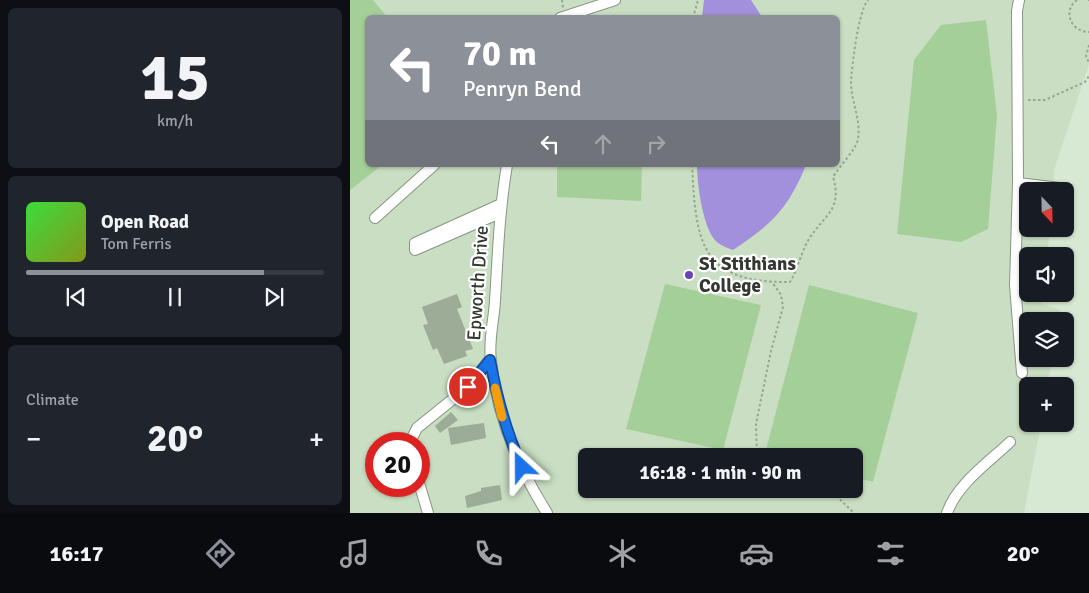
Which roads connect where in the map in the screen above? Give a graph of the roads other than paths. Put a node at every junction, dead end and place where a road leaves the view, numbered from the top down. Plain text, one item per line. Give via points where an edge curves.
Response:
1 (615, 0) edge
2 (1019, 0) edge
3 (562, 13) edge
4 (432, 167) edge
5 (507, 167) edge
6 (1018, 183) joint
7 (500, 208) junction
8 (375, 218) dead end
9 (415, 246) dead end
10 (490, 360) junction
11 (1022, 373) dead end
12 (415, 432) edge
13 (1010, 442) dead end
14 (423, 497) edge
15 (428, 513) edge
16 (547, 513) edge
17 (947, 513) edge

1 - 3 lane
2 - 6 lane
4 - 8 lane
5 - 7 lane, Epworth Drive
6 - 11 lane via 1015,286
7 - 9 lane
7 - 10 lane, Epworth Drive
10 - 12 lane via 468,387
10 - 16 lane, Epworth Drive via 508,435
13 - 17 lane via 972,477 951,502
14 - 15 lane

